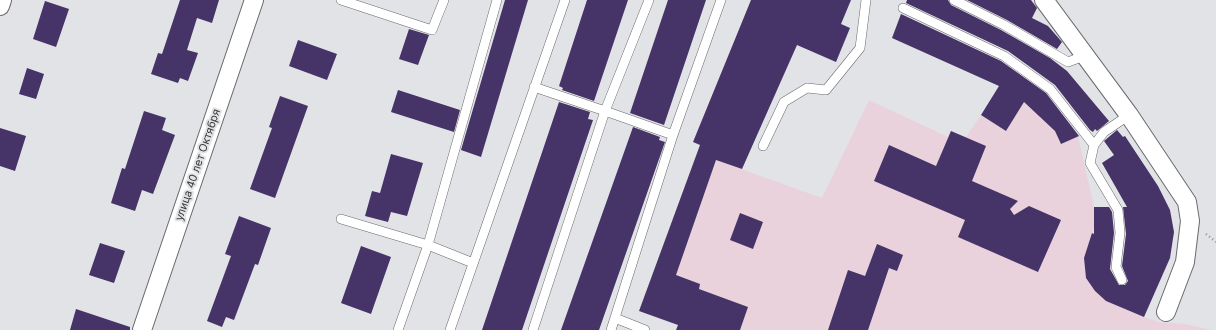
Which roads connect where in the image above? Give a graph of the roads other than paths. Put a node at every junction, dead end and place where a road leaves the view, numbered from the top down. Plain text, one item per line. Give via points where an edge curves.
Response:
1 (2, 0) edge
2 (254, 0) edge
3 (341, 0) edge
4 (444, 0) edge
5 (497, 0) edge
6 (565, 0) edge
7 (650, 0) edge
8 (722, 0) edge
9 (866, 0) edge
10 (954, 0) edge
11 (1044, 0) edge
12 (0, 6) edge
13 (903, 8) dead end
14 (1084, 56) junction
15 (534, 87) junction
16 (605, 112) junction
17 (1129, 115) junction
18 (673, 135) junction
19 (1094, 145) junction
20 (763, 146) dead end
21 (341, 219) dead end
22 (428, 245) junction
23 (473, 263) junction
24 (1122, 280) dead end
25 (1166, 312) dead end
26 (615, 318) junction
27 (142, 330) edge
28 (398, 330) edge
29 (450, 330) edge
30 (534, 330) edge
31 (611, 330) edge
32 (645, 330) edge

1 - 12 street
2 - 27 street, улица 40 лет Октября
3 - 4 lane via 432,30
5 - 22 lane
6 - 15 lane
7 - 16 lane
8 - 18 lane
9 - 20 lane via 860,48 826,90 807,88 784,102
10 - 14 lane via 1068,62
11 - 14 street
13 - 19 lane via 1004,56 1045,85
14 - 17 street
15 - 16 lane
15 - 23 lane
16 - 18 lane
16 - 30 lane
17 - 19 lane via 1104,132
17 - 25 street via 1187,202 1190,221 1185,262
18 - 26 lane
19 - 24 lane via 1090,163 1118,210 1120,233 1116,267
21 - 22 lane
22 - 23 lane
22 - 28 lane
23 - 29 lane
26 - 31 lane
26 - 32 lane

